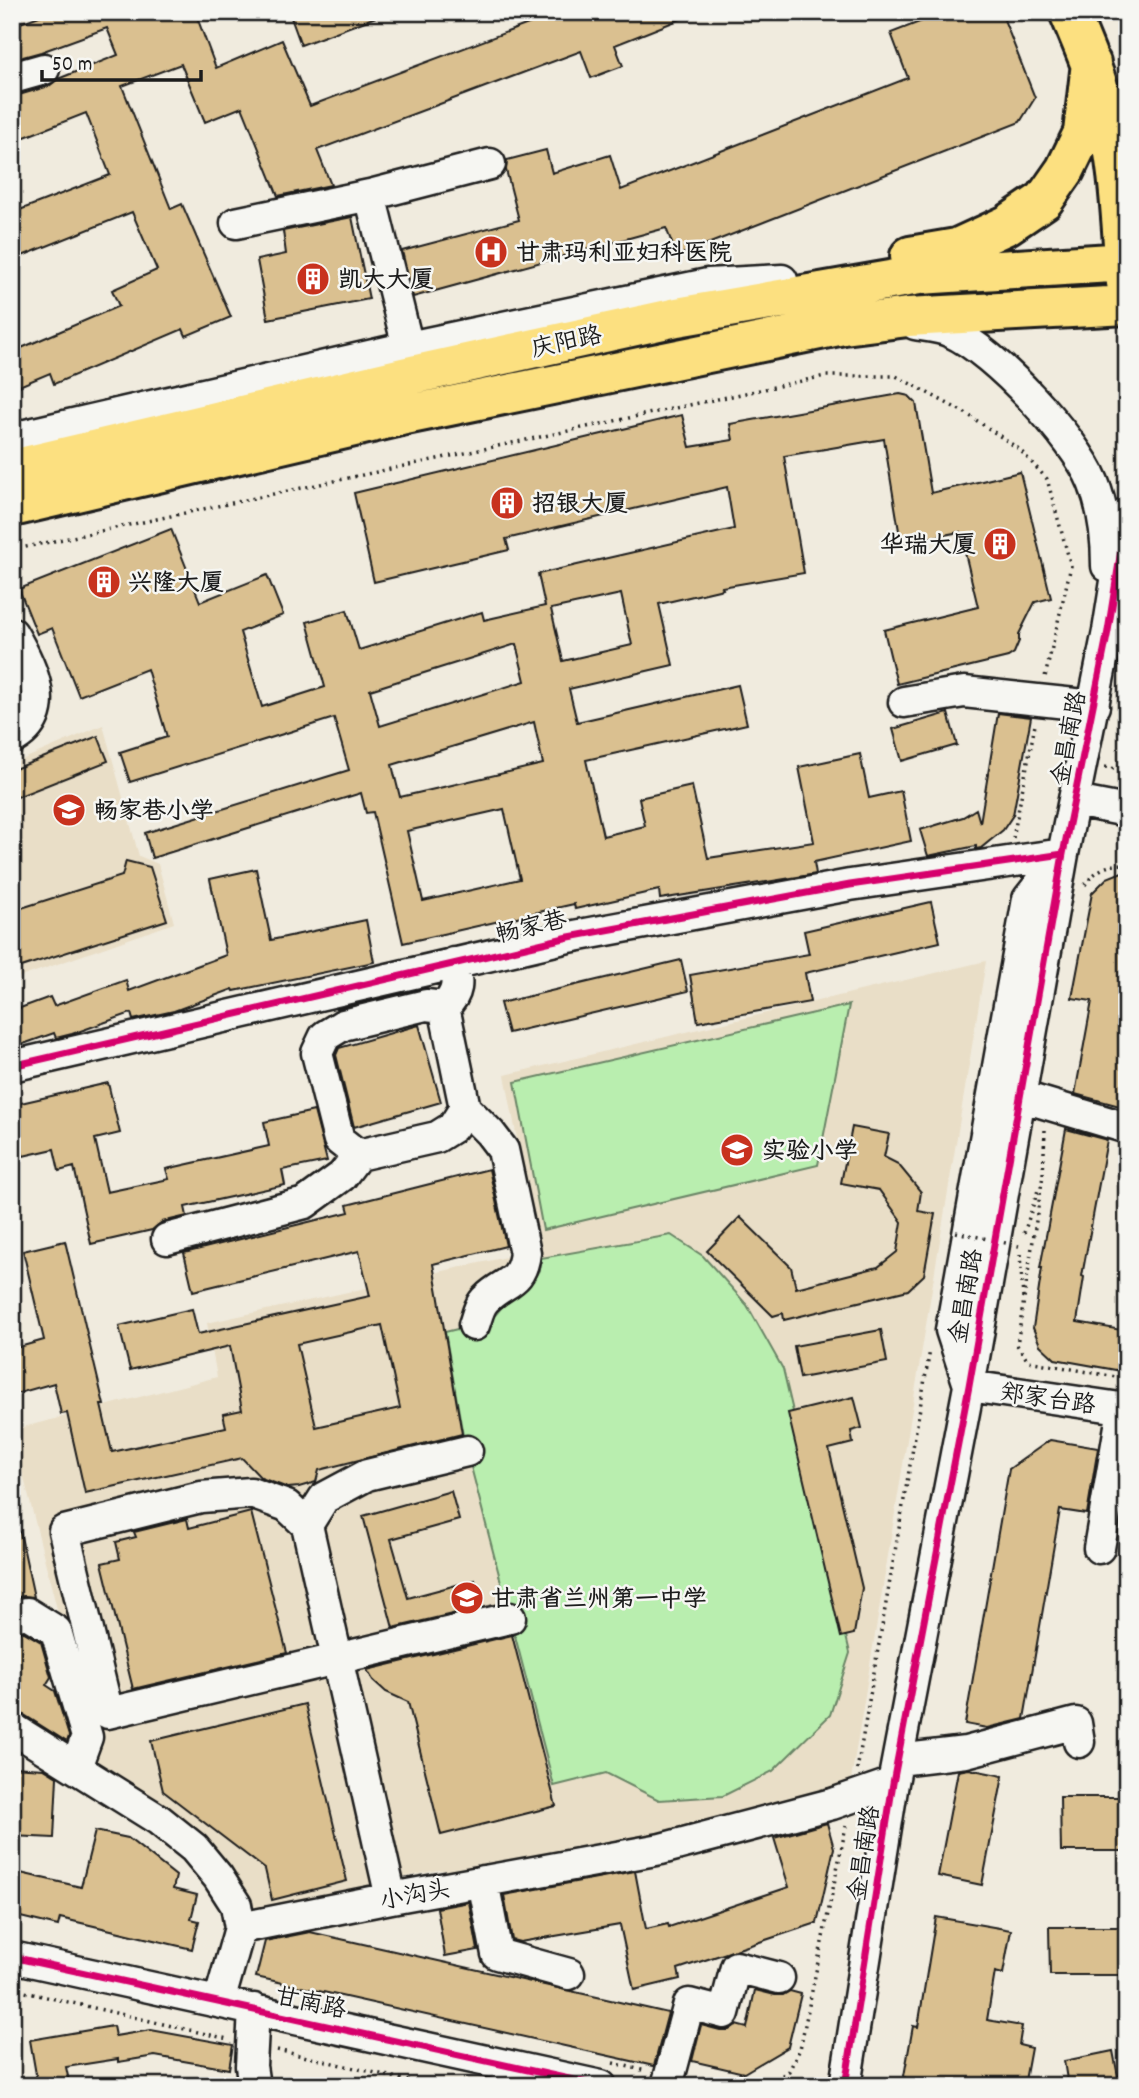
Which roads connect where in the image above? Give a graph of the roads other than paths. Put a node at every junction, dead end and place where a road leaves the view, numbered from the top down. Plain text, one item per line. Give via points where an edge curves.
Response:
1 (1069, 12) edge
2 (1091, 63) junction
3 (44, 69) dead end
4 (12, 78) edge
5 (1117, 126) edge
6 (490, 164) dead end
7 (370, 195) junction
8 (236, 223) dead end
9 (1126, 275) edge
10 (782, 280) junction
11 (1127, 304) edge
12 (677, 317) junction
13 (844, 325) junction
14 (408, 348) junction
15 (12, 438) edge
16 (12, 468) edge
17 (12, 507) edge
18 (1127, 513) edge
19 (1127, 584) edge
20 (1108, 631) junction
21 (12, 633) edge
22 (904, 702) dead end
23 (1094, 706) junction
24 (12, 739) edge
25 (1075, 801) junction
26 (1127, 811) edge
27 (1063, 854) junction
28 (453, 963) junction
29 (444, 1007) junction
30 (12, 1066) edge
31 (1033, 1100) junction
32 (465, 1108) junction
33 (1127, 1128) edge
34 (358, 1155) junction
35 (167, 1239) dead end
36 (474, 1325) dead end
37 (969, 1386) junction
38 (1125, 1409) edge
39 (467, 1451) dead end
40 (342, 1488) junction
41 (275, 1502) junction
42 (307, 1525) junction
43 (1099, 1548) dead end
44 (12, 1616) edge
45 (510, 1618) dead end
46 (338, 1659) junction
47 (12, 1728) edge
48 (1079, 1742) dead end
49 (76, 1767) junction
50 (895, 1771) junction
51 (483, 1881) junction
52 (391, 1898) junction
53 (240, 1928) junction
54 (12, 1957) edge
55 (569, 1974) dead end
56 (779, 1978) dead end
57 (219, 2002) junction
58 (254, 2010) junction
59 (254, 2086) edge
60 (601, 2086) edge
61 (667, 2086) edge
62 (845, 2086) edge

1 - 2 main road
2 - 5 main road
2 - 10 main road via 1083,132 1044,200 1007,225 957,248
3 - 4 street
5 - 9 main road
6 - 7 street
7 - 8 street
7 - 14 street
9 - 12 main road, 庆阳路 via 919,275
10 - 12 main road
10 - 14 street via 708,284
11 - 13 main road, 庆阳路
12 - 16 main road, 庆阳路
13 - 17 main road, 庆阳路 via 401,416
13 - 20 street via 917,324 951,331 991,359 1048,416 1078,453 1093,483 1107,558
14 - 15 street
18 - 20 street, 金昌南路
19 - 20 street
20 - 23 street, 金昌南路
21 - 24 street via 30,664 37,692 34,718
22 - 23 street via 964,692
23 - 25 street, 金昌南路
25 - 26 street
25 - 27 street, 金昌南路
27 - 28 street, 畅家巷 via 837,888
27 - 31 street, 金昌南路
27 - 37 street, 金昌南路 via 1028,899 957,1296 951,1330
28 - 29 street via 458,984 454,998
28 - 30 street, 畅家巷
29 - 32 street
29 - 34 street via 426,1005 343,1025 325,1036 317,1054 339,1140
31 - 33 street
31 - 37 street, 金昌南路
32 - 34 street via 453,1127 437,1137
32 - 36 street via 503,1150 525,1253 523,1269 484,1300
34 - 35 street via 342,1176 305,1203
37 - 38 street, 郑家台路
37 - 50 street, 金昌南路
38 - 43 street
39 - 40 street via 368,1475
40 - 41 street
40 - 42 street via 324,1498
41 - 42 street via 287,1506
41 - 46 street via 251,1493 201,1497 64,1531 108,1713
42 - 46 street
44 - 49 street via 27,1614 56,1631 88,1737
45 - 46 street
46 - 52 street
47 - 49 street
48 - 50 street, 小沟头 via 1076,1723
49 - 53 street via 194,1848 236,1905
50 - 51 street, 小沟头 via 852,1797 661,1849 543,1865
50 - 62 street, 金昌南路
51 - 52 street, 小沟头
51 - 55 street via 497,1954
52 - 53 street, 小沟头
53 - 57 street
54 - 57 street, 甘南路
56 - 61 street via 736,1967 724,2013 689,2004
57 - 58 street, 甘南路
58 - 59 street
58 - 60 street, 甘南路

